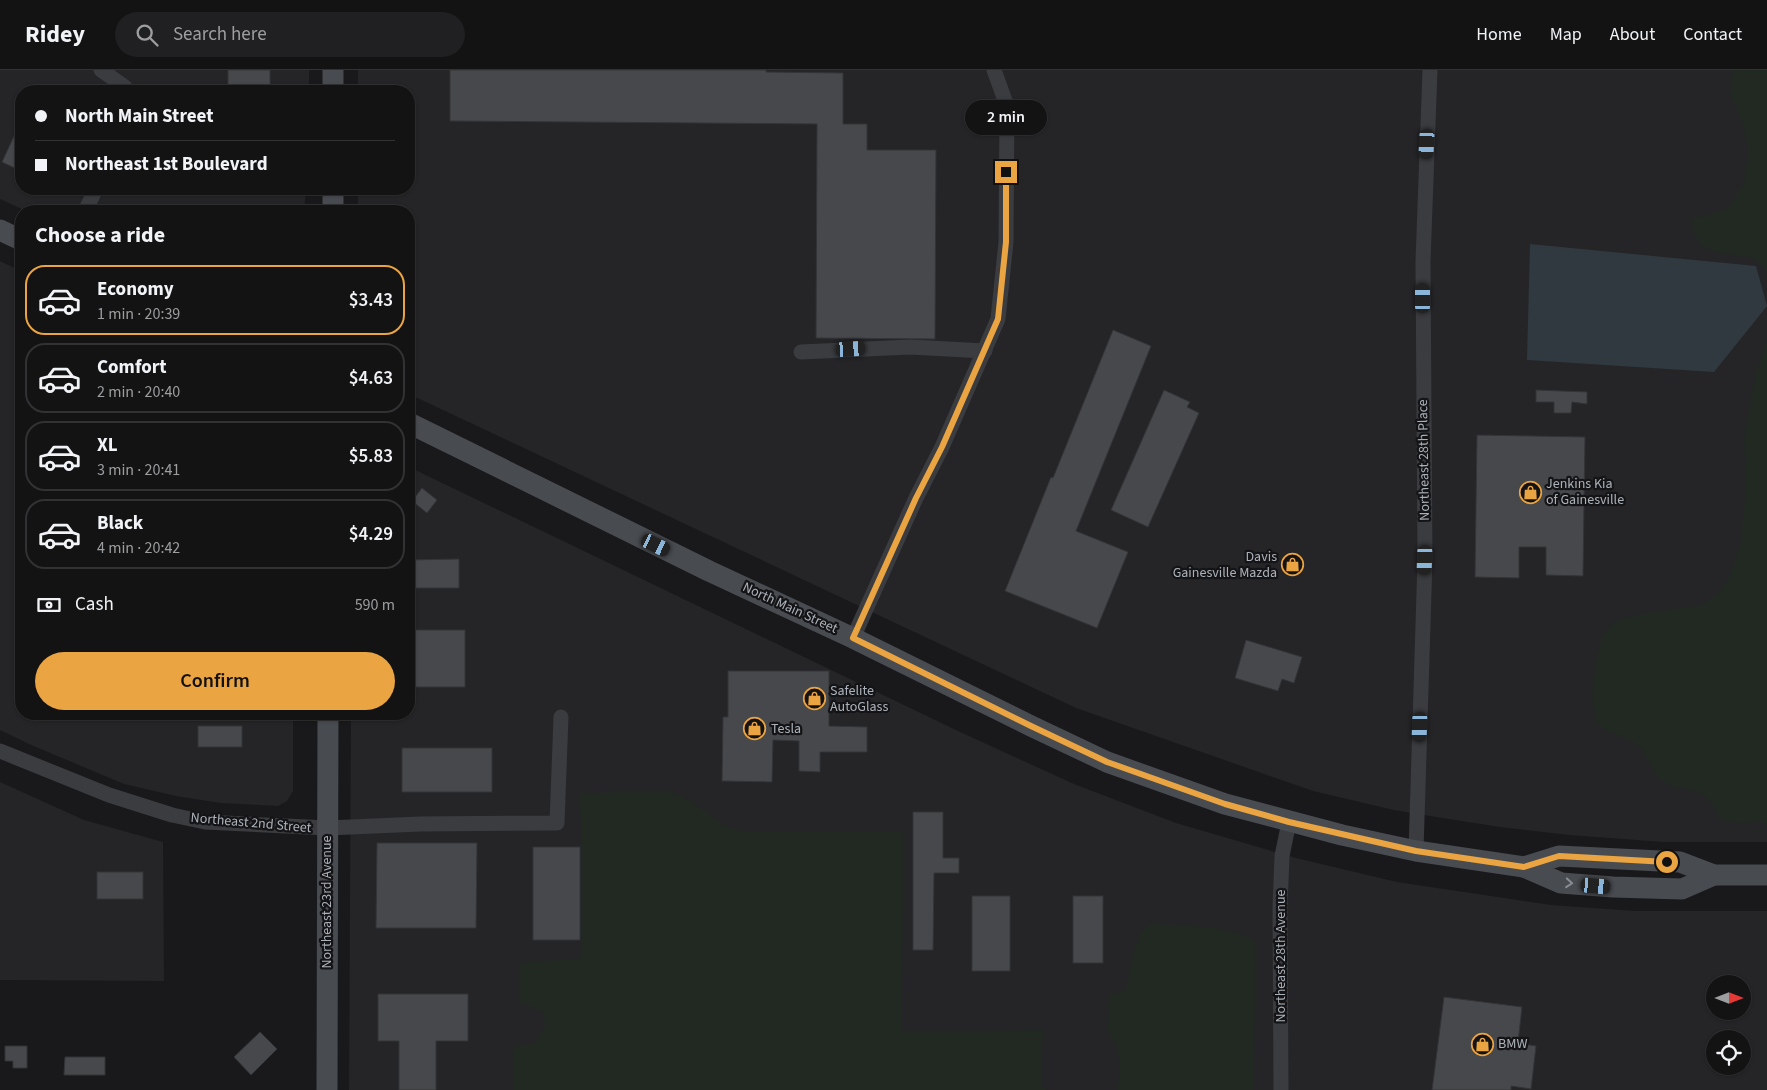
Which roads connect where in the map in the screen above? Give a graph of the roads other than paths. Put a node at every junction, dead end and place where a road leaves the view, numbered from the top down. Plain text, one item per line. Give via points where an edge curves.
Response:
1 (101, 70) edge
2 (333, 70) edge
3 (994, 70) edge
4 (1430, 70) edge
5 (122, 85) edge
6 (333, 85) edge
7 (0, 230) edge
8 (15, 237) edge
9 (985, 351) junction
10 (801, 352) dead end
11 (415, 427) edge
12 (853, 638) junction
13 (561, 717) dead end
14 (328, 720) edge
15 (0, 751) edge
16 (1289, 822) junction
17 (328, 828) junction
18 (1416, 851) junction
19 (1524, 867) junction
20 (1714, 875) junction
21 (1767, 875) edge
22 (327, 1090) edge
23 (1281, 1090) edge

1 - 5 street
2 - 6 main road
3 - 9 street via 1007,106 1006,242 998,319
4 - 18 street, Northeast 28th Place via 1423,262 1425,560
7 - 8 main road
9 - 10 street via 910,347
9 - 12 street
11 - 12 main road, North Main Street
12 - 16 main road, North Main Street via 1107,762 1225,804
13 - 17 street, Northeast 2nd Street via 557,823
14 - 17 main road, Northeast 23rd Avenue
15 - 17 street, Northeast 2nd Street via 109,795 172,815 205,822
16 - 18 main road, North Main Street
16 - 23 street, Northeast 28th Avenue via 1282,856 1280,899
17 - 22 main road, Northeast 23rd Avenue
18 - 19 main road, North Main Street
19 - 20 main road, North Main Street via 1559,856 1680,862
19 -> 20 main road, North Main Street via 1561,883 1613,887 1682,889
20 - 21 main road, North Main Street

